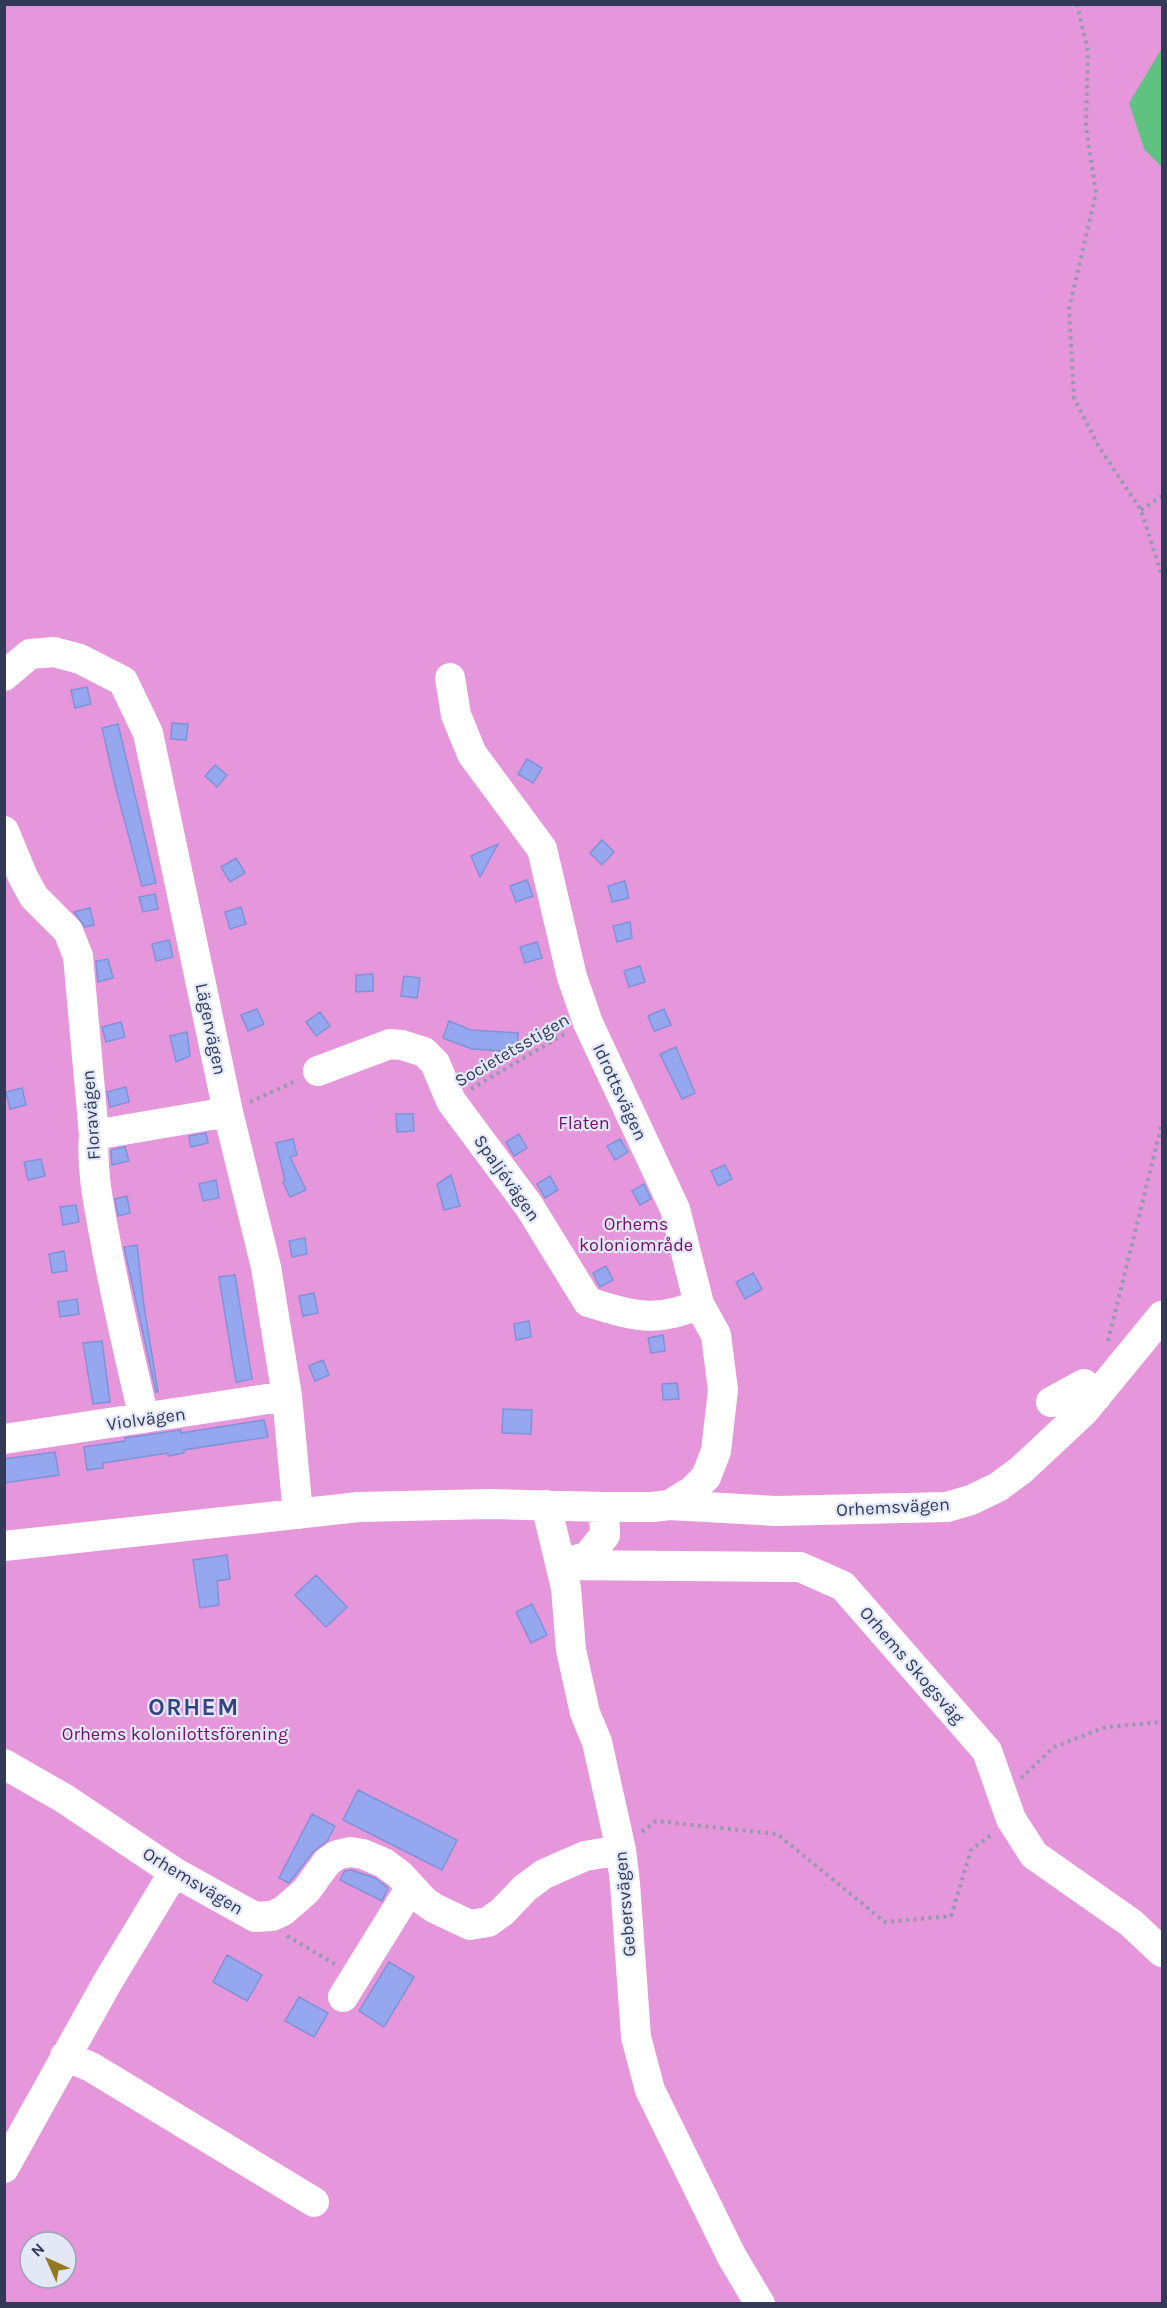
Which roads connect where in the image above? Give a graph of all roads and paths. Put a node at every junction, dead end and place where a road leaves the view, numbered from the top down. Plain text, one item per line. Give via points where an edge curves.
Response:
1 (1077, 4) edge
2 (1162, 496) edge
3 (1141, 510) junction
4 (1162, 576) edge
5 (4, 676) edge
6 (450, 678) dead end
7 (4, 831) edge
8 (588, 1023) junction
9 (318, 1071) joint
10 (451, 1101) junction
11 (228, 1112) junction
12 (1162, 1123) edge
13 (94, 1135) junction
14 (699, 1304) junction
15 (1162, 1316) edge
16 (1118, 1370) junction
17 (287, 1396) junction
18 (1097, 1396) junction
19 (1051, 1402) dead end
20 (144, 1418) junction
21 (4, 1439) edge
22 (546, 1505) junction
23 (669, 1505) junction
24 (604, 1508) junction
25 (298, 1514) junction
26 (4, 1546) edge
27 (562, 1565) junction
28 (1162, 1722) edge
29 (4, 1764) edge
30 (1011, 1819) junction
31 (621, 1850) junction
32 (174, 1872) junction
33 (411, 1887) junction
34 (255, 1917) junction
35 (1162, 1952) edge
36 (350, 1987) joint
37 (65, 2056) junction
38 (4, 2168) edge
39 (314, 2202) dead end
40 (760, 2304) edge

1 - 3 path via 1088,51 1086,127 1096,193 1069,309 1074,398 1099,447
2 - 3 path
3 - 4 path
5 - 11 street, Lägervägen via 30,654 54,652 80,659 123,681 148,733
6 - 8 street, Idrottsvägen via 456,715 472,754 542,849 572,976
7 - 13 street, Floravägen via 34,897 68,931 78,956
8 - 10 path, Societetsstigen via 553,1039
8 - 14 street, Idrottsvägen via 675,1209
9 - 10 street, Spaljévägen via 390,1044 402,1045 424,1052 435,1063
9 - 11 path
10 - 14 street, Spaljévägen via 529,1206 588,1302 629,1315 661,1316
11 - 13 street
11 - 17 street, Lägervägen via 266,1267
12 - 16 path via 1105,1353
13 - 20 street, Floravägen via 100,1210
14 - 23 street, Idrottsvägen via 716,1335 723,1390 716,1451 706,1476 692,1491
15 - 16 street, Orhemsvägen
16 - 18 street, Orhemsvägen
17 - 20 street, Violvägen
17 - 25 street, Lägervägen
18 - 19 street via 1084,1383
18 - 23 street, Orhemsvägen via 1006,1482 947,1507 776,1511
20 - 21 street, Violvägen
22 - 24 street, Orhemsvägen
22 - 25 street, Orhemsvägen via 358,1507
22 - 27 street
23 - 24 street, Orhemsvägen
24 - 27 street via 605,1534 588,1556
25 - 26 street, Orhemsvägen
27 - 30 street, Orhems Skogsväg via 800,1567 843,1586 987,1751
27 - 31 street, Gebersvägen via 571,1650
28 - 30 path via 1106,1727 1054,1747 1021,1778
29 - 32 street, Orhemsvägen via 65,1799
30 - 31 path via 972,1851 951,1916 885,1922 777,1834 656,1821
30 - 35 street, Orhems Skogsväg via 1034,1855 1131,1923
31 - 33 street, Orhemsvägen via 585,1856 544,1874 488,1922 470,1925 452,1917 424,1901
31 - 40 street, Gebersvägen via 636,2037 650,2090 732,2257
32 - 34 street, Orhemsvägen
32 - 37 street
33 - 34 street, Orhemsvägen via 384,1863 350,1852 327,1862 306,1891 283,1911
33 - 36 street
34 - 36 path
37 - 38 street
37 - 39 street via 91,2067

